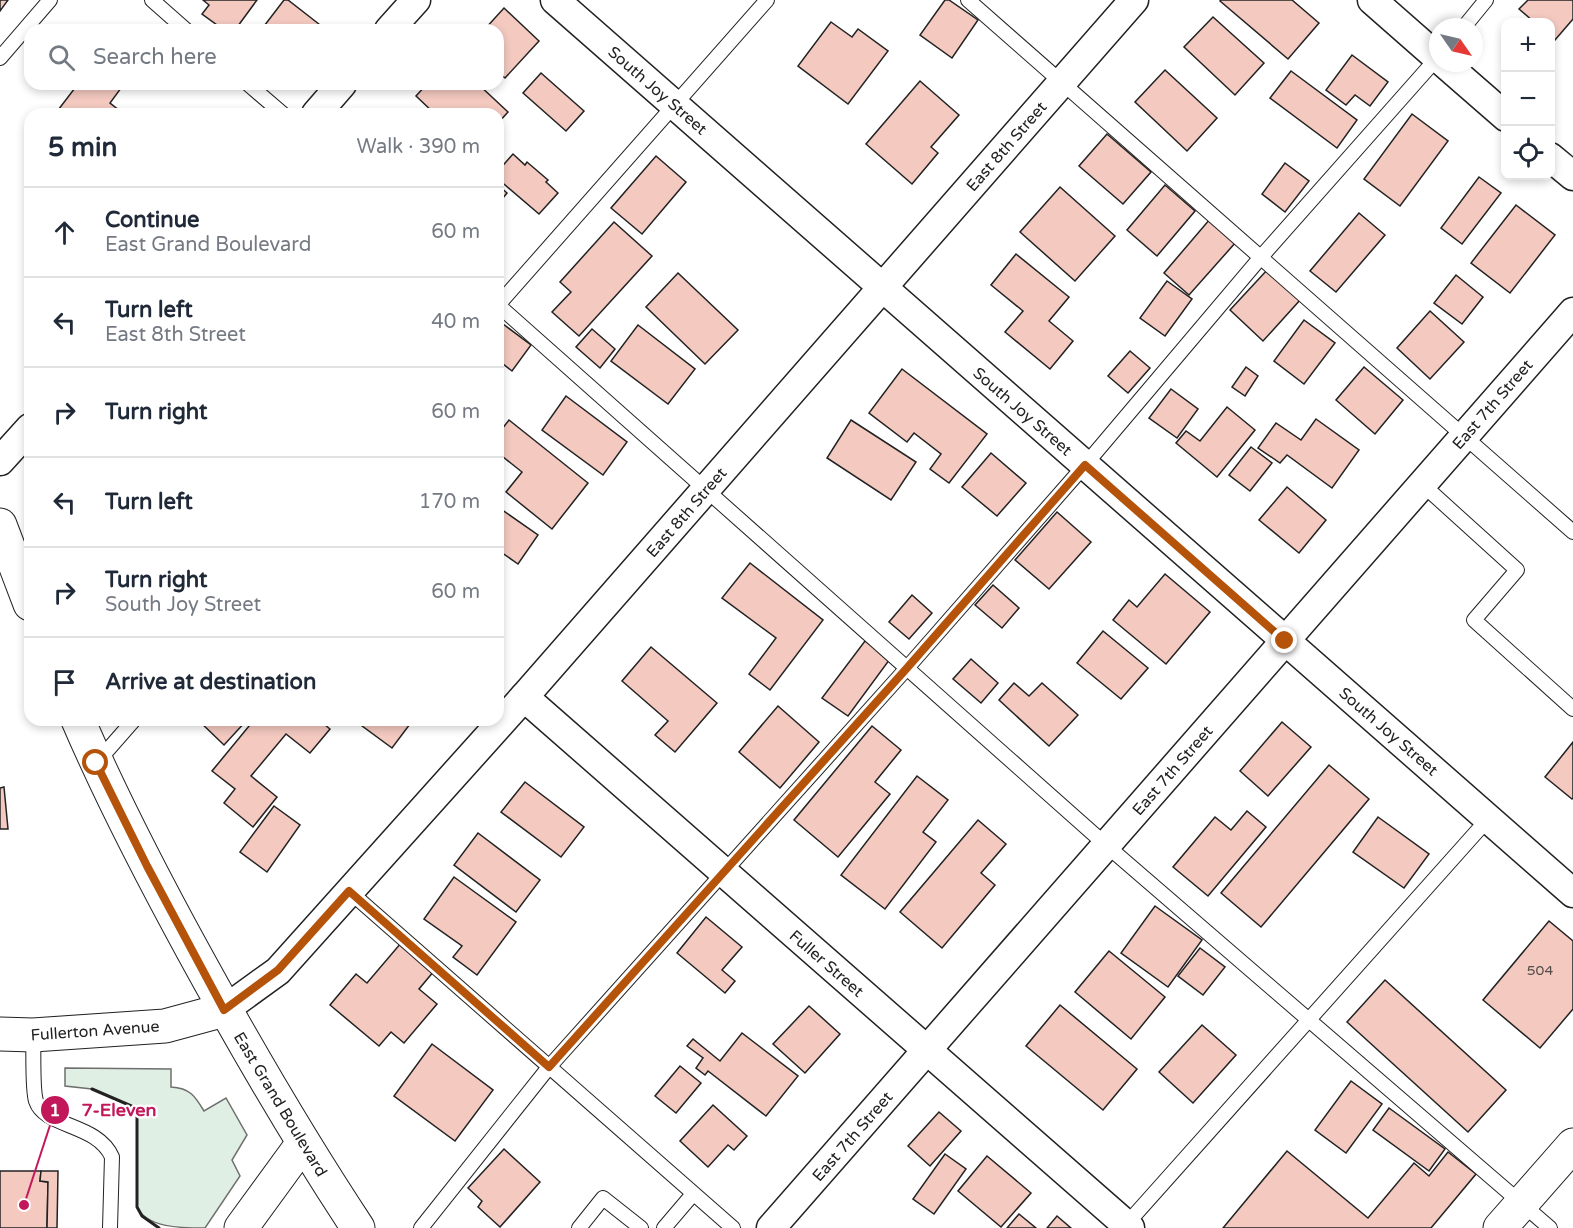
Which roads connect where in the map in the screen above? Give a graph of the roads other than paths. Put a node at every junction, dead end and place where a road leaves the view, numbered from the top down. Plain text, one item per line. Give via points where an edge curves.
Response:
1 (50, 0) edge
2 (152, 0) edge
3 (416, 0) edge
4 (555, 0) edge
5 (767, 0) edge
6 (968, 0) edge
7 (1134, 0) edge
8 (1372, 0) edge
9 (1486, 0) edge
10 (1471, 18) edge
11 (29, 24) edge
12 (179, 24) edge
13 (394, 24) edge
14 (24, 30) edge
15 (1429, 50) edge
16 (0, 58) edge
17 (1429, 68) edge
18 (1454, 72) edge
19 (1062, 82) junction
20 (255, 90) edge
21 (337, 90) edge
22 (674, 104) junction
23 (276, 108) edge
24 (321, 108) edge
25 (1501, 113) edge
26 (1555, 160) edge
27 (1573, 176) edge
28 (1261, 257) junction
29 (883, 287) junction
30 (504, 298) edge
31 (504, 310) edge
32 (1573, 312) edge
33 (24, 435) edge
34 (1464, 436) junction
35 (0, 461) edge
36 (1085, 465) junction
37 (1422, 484) junction
38 (706, 489) junction
39 (0, 525) edge
40 (1573, 532) edge
41 (24, 588) edge
42 (1285, 641) junction
43 (907, 668) junction
44 (524, 697) junction
45 (1573, 709) edge
46 (504, 719) edge
47 (81, 726) edge
48 (129, 726) edge
49 (498, 726) edge
50 (96, 763) junction
51 (1488, 819) junction
52 (1106, 844) junction
53 (724, 872) junction
54 (349, 891) junction
55 (1573, 892) edge
56 (224, 1010) junction
57 (1309, 1019) junction
58 (0, 1034) edge
59 (33, 1035) junction
60 (927, 1050) junction
61 (549, 1067) junction
62 (303, 1143) junction
63 (1573, 1145) edge
64 (693, 1194) junction
65 (1522, 1203) junction
66 (1126, 1227) edge
67 (110, 1228) edge
68 (241, 1228) edge
69 (358, 1228) edge
70 (421, 1228) edge
71 (579, 1228) edge
72 (641, 1228) edge
73 (664, 1228) edge
74 (733, 1228) edge
75 (771, 1228) edge
76 (1500, 1228) edge
77 (1550, 1228) edge

1 - 11 lane
2 - 12 lane
3 - 13 street
4 - 22 street, South Joy Street
5 - 22 lane
6 - 19 lane
7 - 19 street, East 8th Street
8 - 15 street
9 - 10 lane
14 - 16 lane
17 - 28 lane
18 - 25 street
19 - 28 lane
19 - 29 street, East 8th Street
20 - 23 lane
21 - 24 street
22 - 29 street, South Joy Street
22 - 30 lane
26 - 27 street
28 - 34 lane
28 - 36 lane
29 - 36 street, South Joy Street
29 - 38 street, East 8th Street
31 - 38 lane
32 - 34 street, East 7th Street
33 - 35 street
34 - 37 street, East 7th Street
34 - 40 lane
36 - 42 street, South Joy Street
36 - 43 lane
37 - 42 street, East 7th Street
37 - 45 lane via 1517,570 1474,620
38 - 43 lane
38 - 44 street, East 8th Street
39 - 41 main road
42 - 51 street, South Joy Street
42 - 52 street, East 7th Street
43 - 52 lane
43 - 53 lane
44 - 46 street, East 8th Street
44 - 53 street, Fuller Street
47 - 50 main road, East Grand Boulevard
48 - 50 lane
49 - 54 street, East 8th Street
50 - 56 main road, East Grand Boulevard
51 - 55 street, South Joy Street
51 - 57 lane
52 - 57 lane
52 - 60 street, East 7th Street
53 - 60 street, Fuller Street
53 - 61 lane
54 - 56 street, East 8th Street via 278,970
54 - 61 lane
56 - 59 main road, Fullerton Avenue via 165,1026
56 - 62 main road, East Grand Boulevard
57 - 65 lane
57 - 66 lane
58 - 59 main road, Fullerton Avenue
59 - 67 lane via 35,1100 44,1114 85,1131 108,1147 112,1157
60 - 66 street, Fuller Street
60 - 75 street, East 7th Street
61 - 64 lane
61 - 70 lane
62 - 68 main road
62 - 69 main road, East Grand Boulevard
63 - 65 main road
64 - 73 lane
64 - 74 lane
65 - 76 main road
65 - 77 lane
71 - 72 lane via 603,1198

